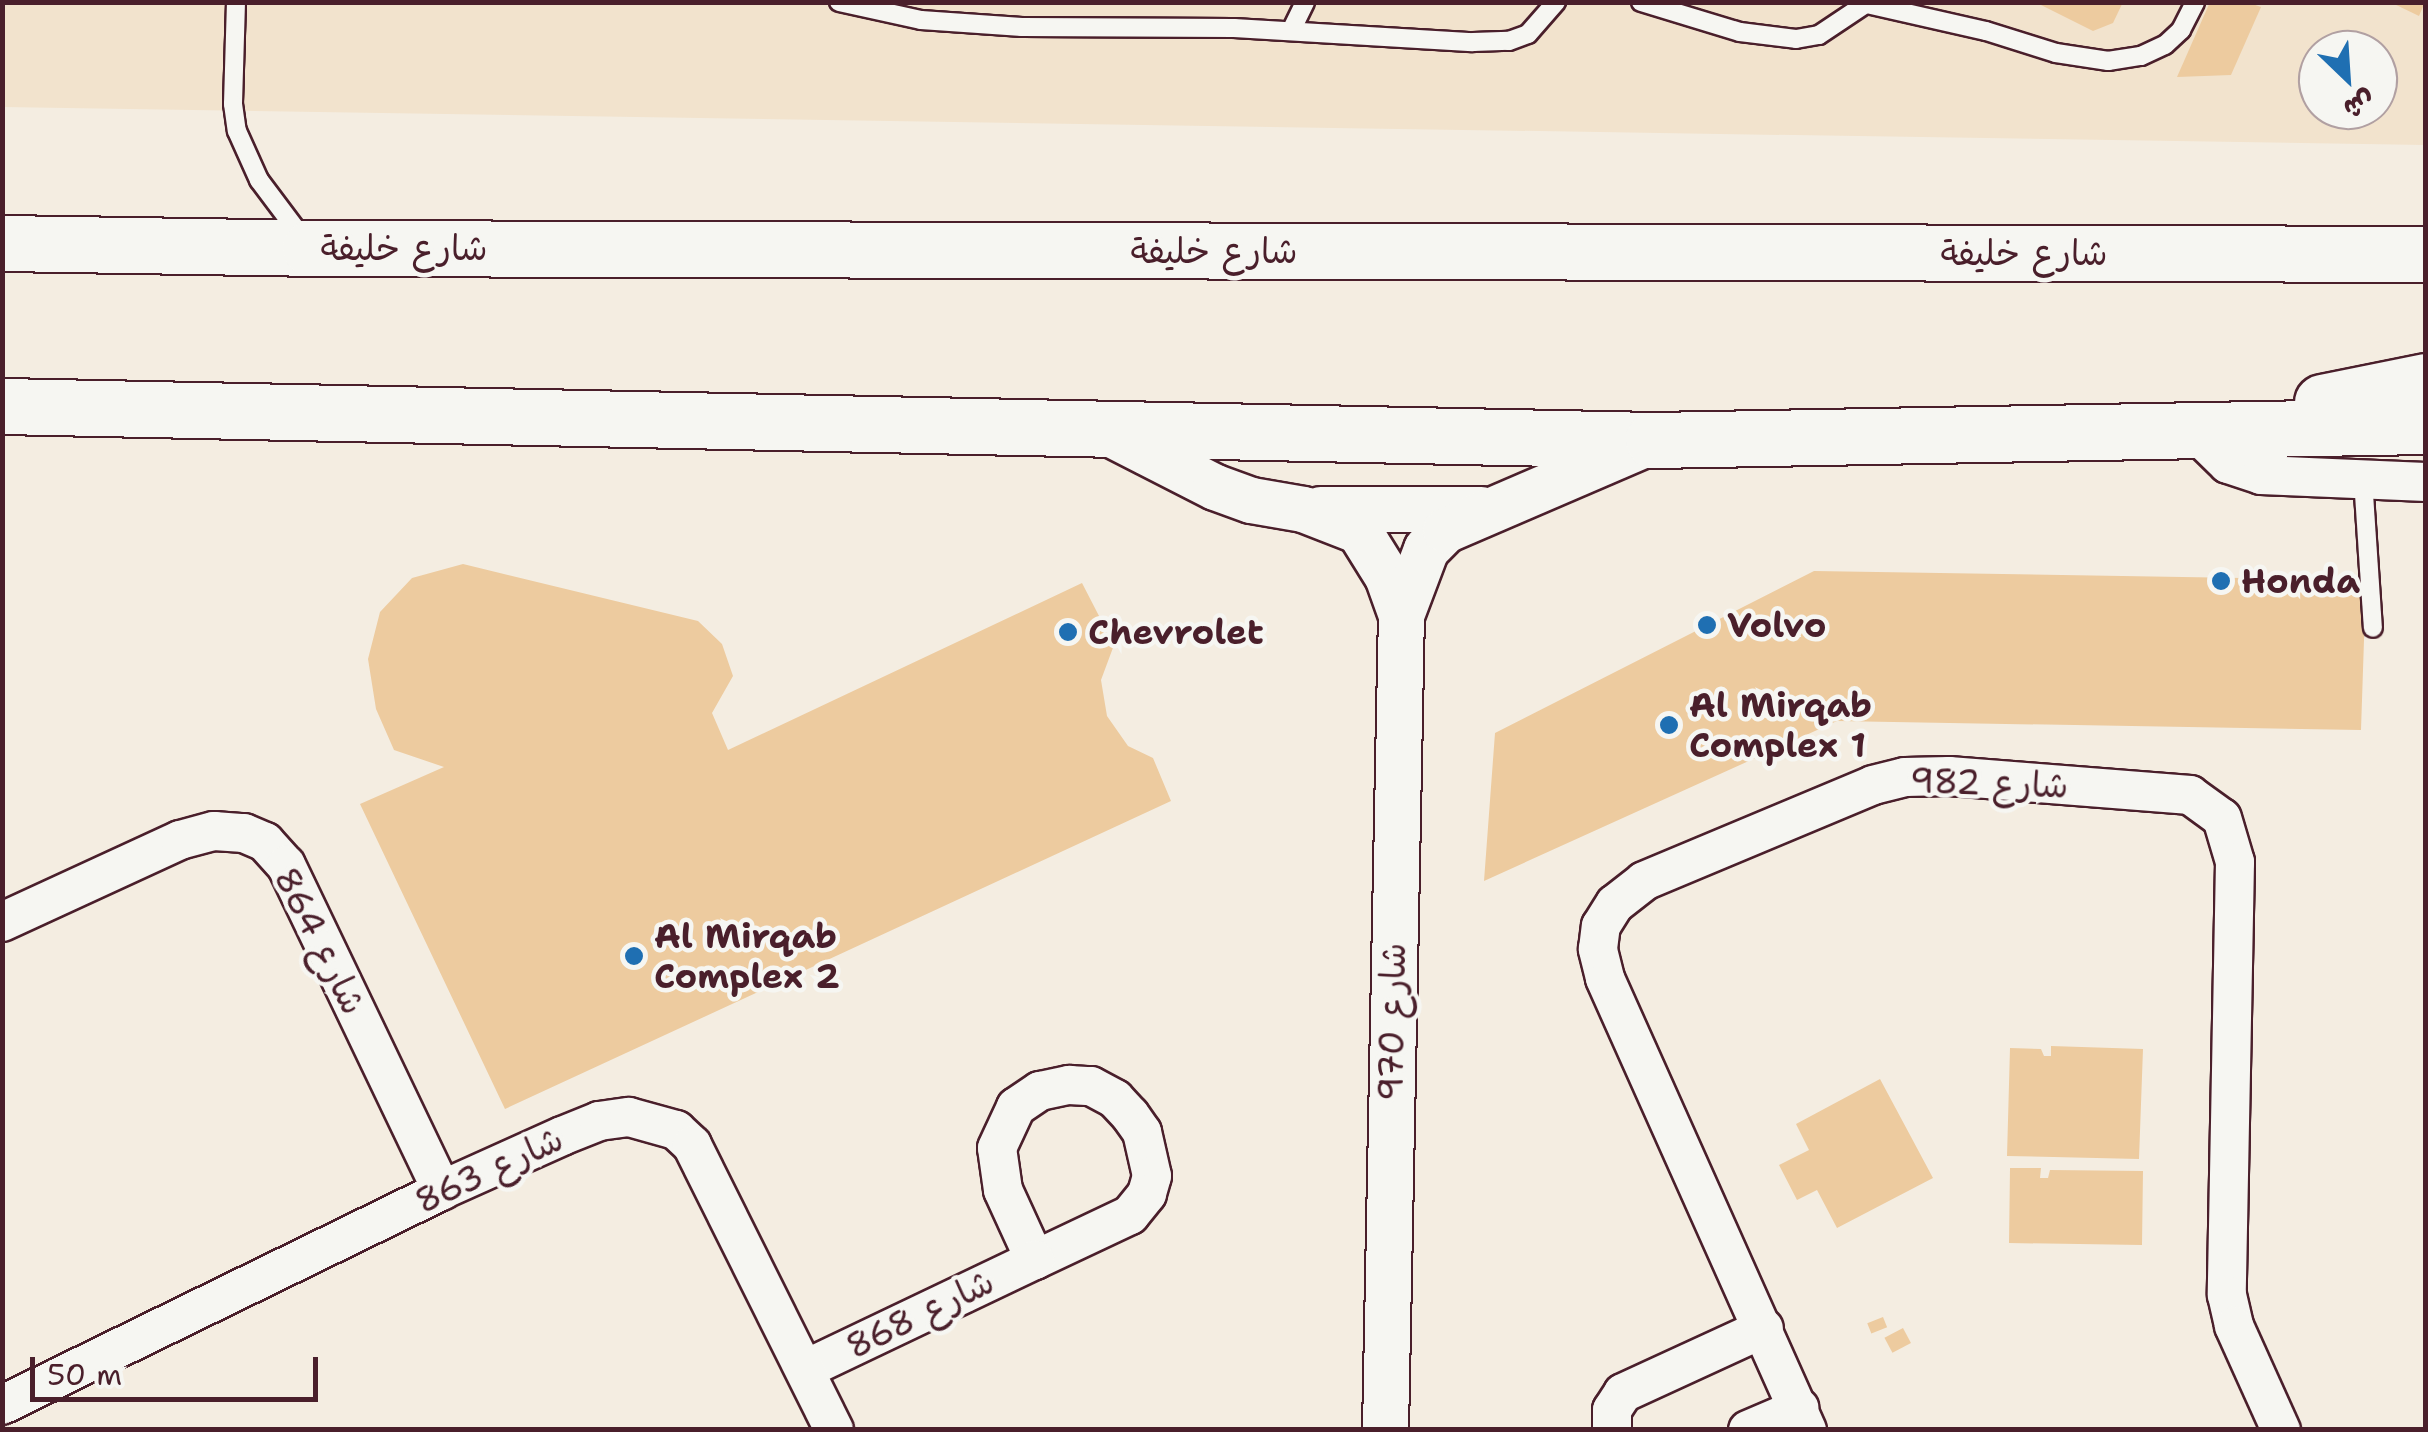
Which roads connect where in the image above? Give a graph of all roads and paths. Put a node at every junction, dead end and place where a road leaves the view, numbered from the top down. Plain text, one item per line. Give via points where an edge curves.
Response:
1 (236, 2) edge
2 (839, 2) edge
3 (1305, 2) edge
4 (1556, 2) edge
5 (1641, 2) edge
6 (2195, 2) edge
7 (1861, 4) edge
8 (1291, 30) junction
9 (2, 243) edge
10 (310, 248) junction
11 (2426, 254) edge
12 (2426, 381) edge
13 (2, 406) edge
14 (2426, 426) edge
15 (2192, 429) junction
16 (1105, 432) junction
17 (1653, 440) junction
18 (2363, 479) junction
19 (2426, 482) edge
20 (1303, 509) junction
21 (1485, 509) junction
22 (1402, 616) junction
23 (2373, 628) dead end
24 (2, 922) edge
25 (442, 1190) junction
26 (1034, 1260) junction
27 (1764, 1328) junction
28 (806, 1369) junction
29 (2, 1405) edge
30 (1803, 1418) edge
31 (834, 1430) edge
32 (1384, 1430) edge
33 (1612, 1430) edge
34 (1748, 1430) edge
35 (2281, 1430) edge

1 - 10 lane via 237,131 259,180
2 - 8 lane via 921,20 1022,27
3 - 8 lane
4 - 8 lane via 1528,34 1509,41
5 - 7 lane via 1740,32 1796,39 1819,35
6 - 7 lane via 2165,45 2108,61
9 - 10 main road, شارع خليفة
10 - 11 main road, شارع خليفة
12 - 15 main road
13 - 16 main road
14 - 15 main road
15 - 17 main road
15 - 18 street via 2242,470
16 - 17 main road
16 - 20 street, شارع 970 via 1215,487
17 - 21 street, شارع 970
18 - 19 street
18 - 23 lane
20 - 21 street
20 - 22 street, شارع 970 via 1359,531
21 - 22 street, شارع 970 via 1426,548
22 - 32 street, شارع 970
24 - 25 street, شارع 864 via 180,840 214,831 244,832 265,842 286,865
25 - 28 street, شارع 863 via 599,1121 629,1117 676,1130 704,1165
25 - 29 street, شارع 863
26 - 26 street, شارع 868 via 1130,1215 1147,1194 1152,1176 1142,1132 1115,1098 1091,1086 1040,1091 1016,1106 1002,1132 997,1148 1003,1190
26 - 28 street, شارع 868
27 - 30 street, شارع 982
27 - 33 street via 1622,1393 1612,1410
27 - 35 street, شارع 982 via 1605,978 1601,926 1615,904 1644,881 1904,778 2190,795 2222,818 2235,862 2227,1295 2234,1326
28 - 31 street, شارع 863
30 - 34 street, شارع 982

